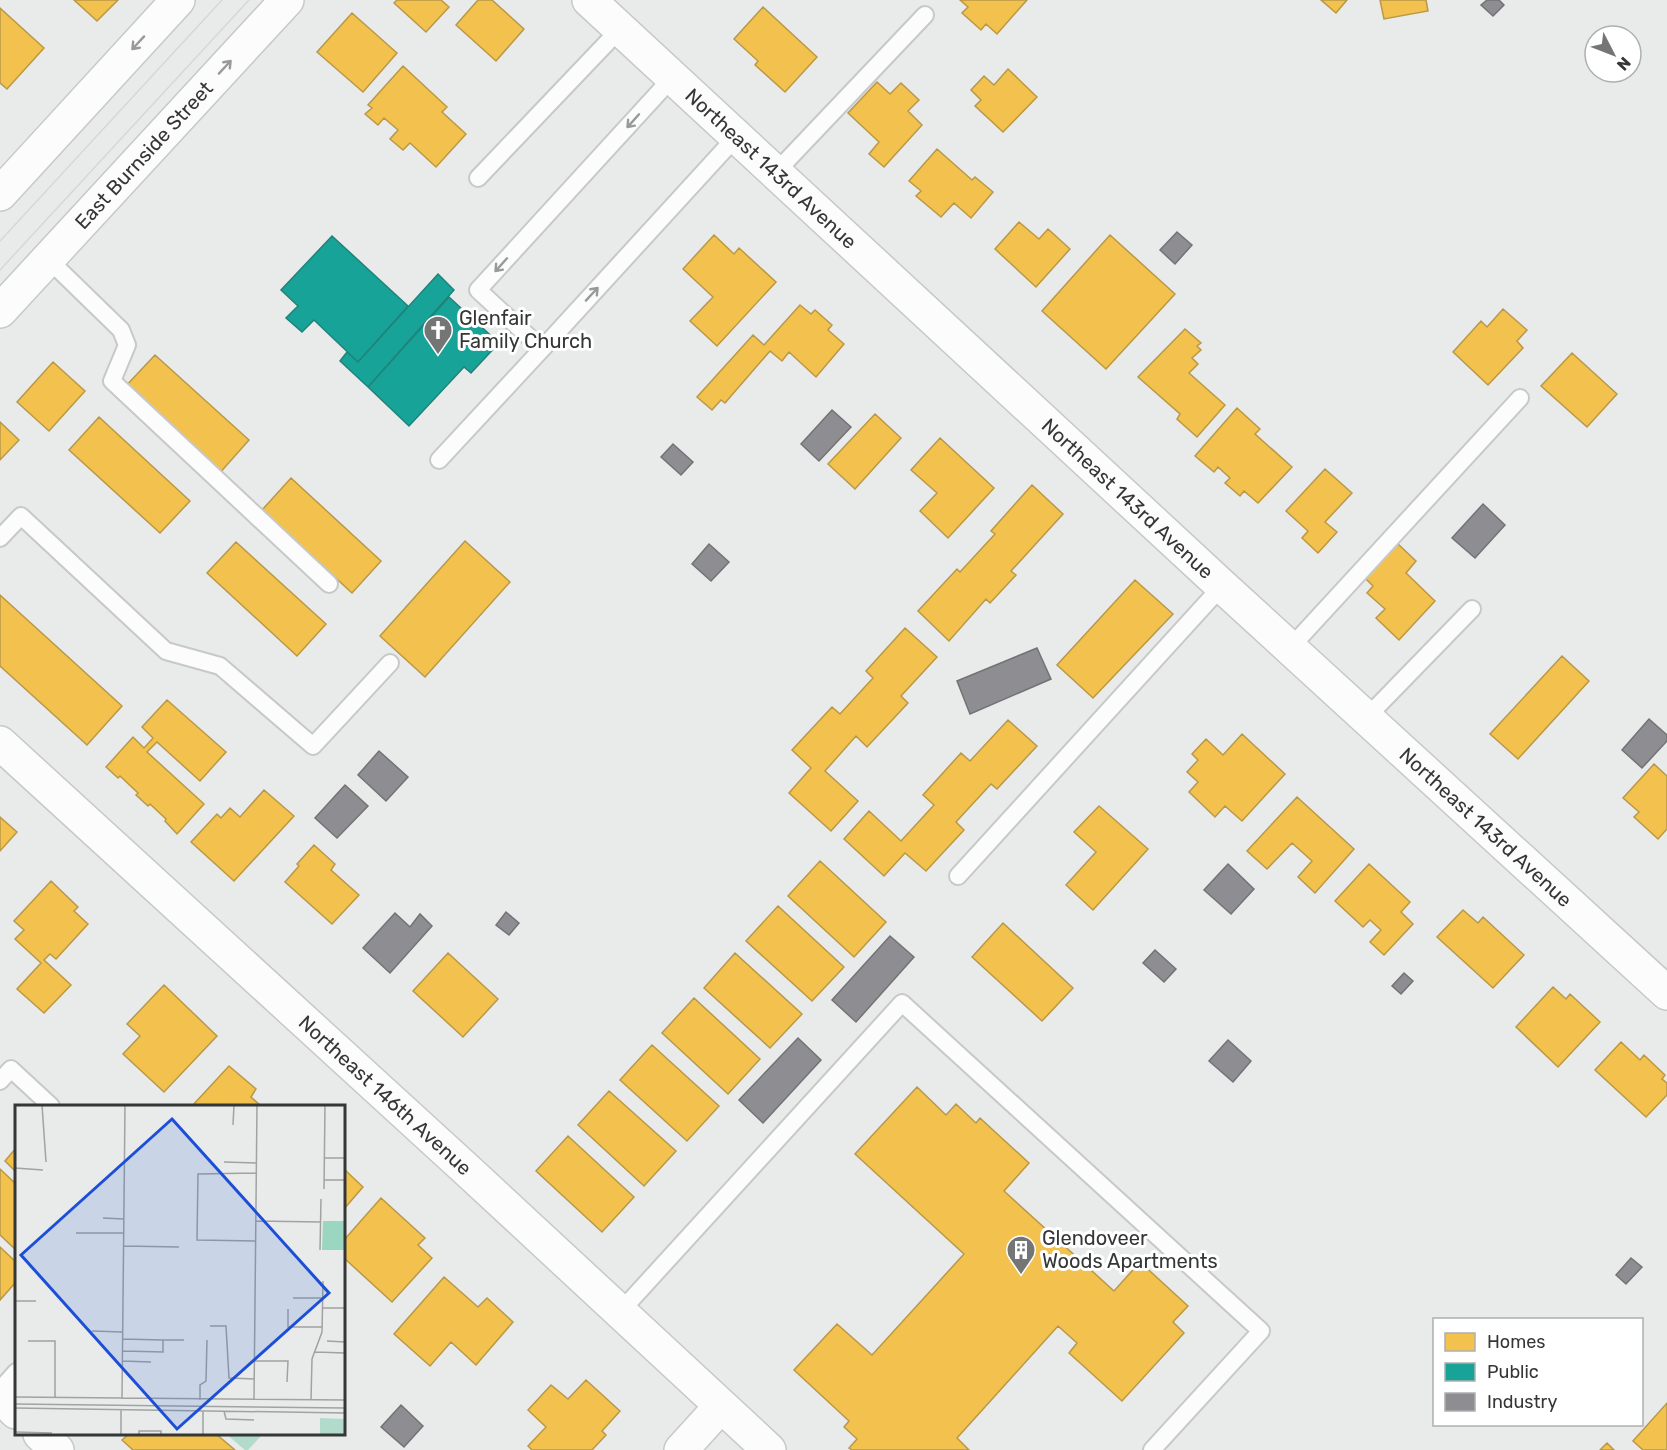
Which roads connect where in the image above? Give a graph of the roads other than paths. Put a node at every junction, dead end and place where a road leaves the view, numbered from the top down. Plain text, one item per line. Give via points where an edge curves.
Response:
1 (178, 0) edge
2 (287, 0) edge
3 (589, 0) edge
4 (925, 15) dead end
5 (620, 29) junction
6 (672, 78) junction
7 (736, 136) junction
8 (775, 173) junction
9 (478, 178) dead end
10 (0, 194) edge
11 (48, 259) junction
12 (0, 311) edge
13 (542, 349) junction
14 (1520, 398) dead end
15 (439, 460) dead end
16 (0, 538) edge
17 (329, 585) dead end
18 (1222, 586) junction
19 (1472, 609) dead end
20 (1290, 648) junction
21 (390, 663) dead end
22 (1366, 718) junction
23 (0, 743) edge
24 (958, 876) dead end
25 (1667, 993) edge
26 (0, 1081) edge
27 (49, 1105) edge
28 (620, 1312) junction
29 (15, 1373) edge
30 (0, 1390) edge
31 (0, 1396) edge
32 (721, 1406) junction
33 (15, 1411) edge
34 (41, 1435) edge
35 (57, 1450) edge
36 (681, 1450) edge
37 (769, 1450) edge
38 (1152, 1450) edge

1 -> 10 street
11 -> 2 street, East Burnside Street
3 - 5 street, Northeast 143rd Avenue
4 - 8 lane
5 - 6 street, Northeast 143rd Avenue
5 - 9 lane
6 - 7 street, Northeast 143rd Avenue
6 -> 13 lane via 478,291
7 - 8 street, Northeast 143rd Avenue
13 -> 7 lane
8 - 18 street, Northeast 143rd Avenue
11 - 12 street, East Burnside Street
11 - 17 lane via 121,330 127,345 112,381
13 - 15 lane
14 - 20 lane
16 - 21 lane via 21,516 166,651 220,666 314,746
18 - 20 street, Northeast 143rd Avenue
18 - 24 lane
19 - 22 lane
20 - 22 street, Northeast 143rd Avenue
22 - 25 street, Northeast 143rd Avenue
23 - 28 street, Northeast 146th Avenue
26 - 27 lane via 11,1069
28 - 32 street, Northeast 146th Avenue
28 - 38 lane via 902,1003 1261,1331
29 - 30 lane
31 - 33 street
32 - 36 street
32 - 37 street, Northeast 146th Avenue
34 - 35 street

